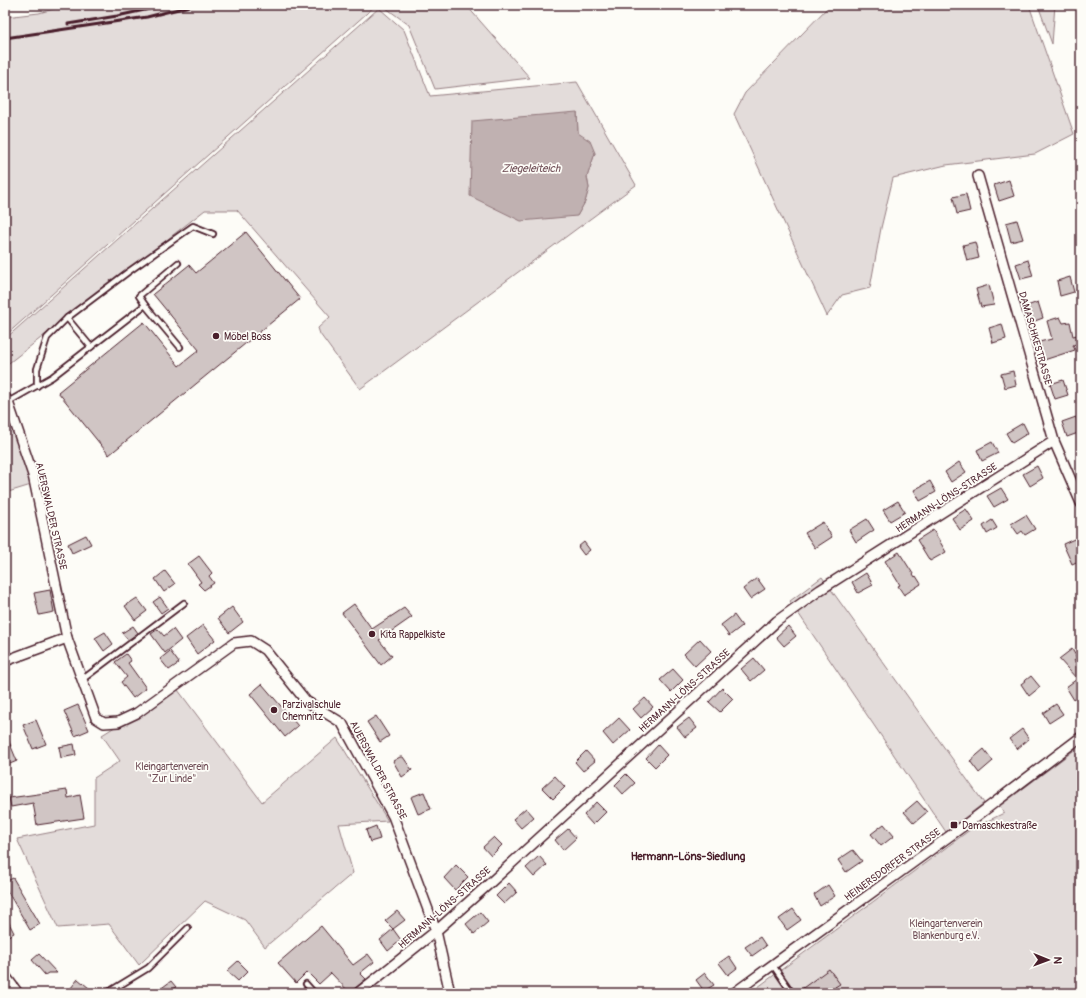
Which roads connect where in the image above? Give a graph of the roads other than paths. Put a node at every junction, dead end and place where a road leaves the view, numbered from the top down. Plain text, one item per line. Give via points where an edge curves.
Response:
1 (978, 176) dead end
2 (213, 234) dead end
3 (178, 263) dead end
4 (145, 305) junction
5 (67, 318) junction
6 (91, 347) junction
7 (180, 347) dead end
8 (37, 386) junction
9 (6, 401) edge
10 (1054, 441) junction
11 (1081, 503) edge
12 (184, 603) dead end
13 (67, 638) junction
14 (5, 661) edge
15 (83, 679) junction
16 (1081, 737) edge
17 (188, 928) dead end
18 (436, 931) junction
19 (772, 964) junction
20 (6, 981) edge
21 (306, 984) dead end
22 (16, 993) edge
23 (107, 993) edge
24 (314, 993) edge
25 (358, 993) edge
26 (450, 993) edge
27 (734, 993) edge
28 (792, 993) edge

1 - 10 street, DAMASCHKESTRASSE
2 - 5 lane via 194,226
3 - 4 lane via 138,296
4 - 6 lane
4 - 7 lane
5 - 6 lane
5 - 8 lane via 47,338 36,369
6 - 8 lane
8 - 9 lane
9 - 13 street, AUERSWALDER STRASSE via 33,476
10 - 11 street, DAMASCHKESTRASSE
10 - 18 street, HERMANN-LÖNS-STRASSE via 827,586 777,621
12 - 15 lane
13 - 14 street
13 - 15 street, AUERSWALDER STRASSE
15 - 18 street, AUERSWALDER STRASSE via 96,718 104,724 118,722 137,713 234,643 251,641 265,650 306,701 342,723 393,816
16 - 19 street, HEINERSDORFER STRASSE
17 - 23 lane via 148,968
18 - 25 street, HERMANN-LÖNS-STRASSE
18 - 26 street, AUERSWALDER STRASSE
19 - 27 street, HEINERSDORFER STRASSE
19 - 28 lane
20 - 22 main road
21 - 24 lane

